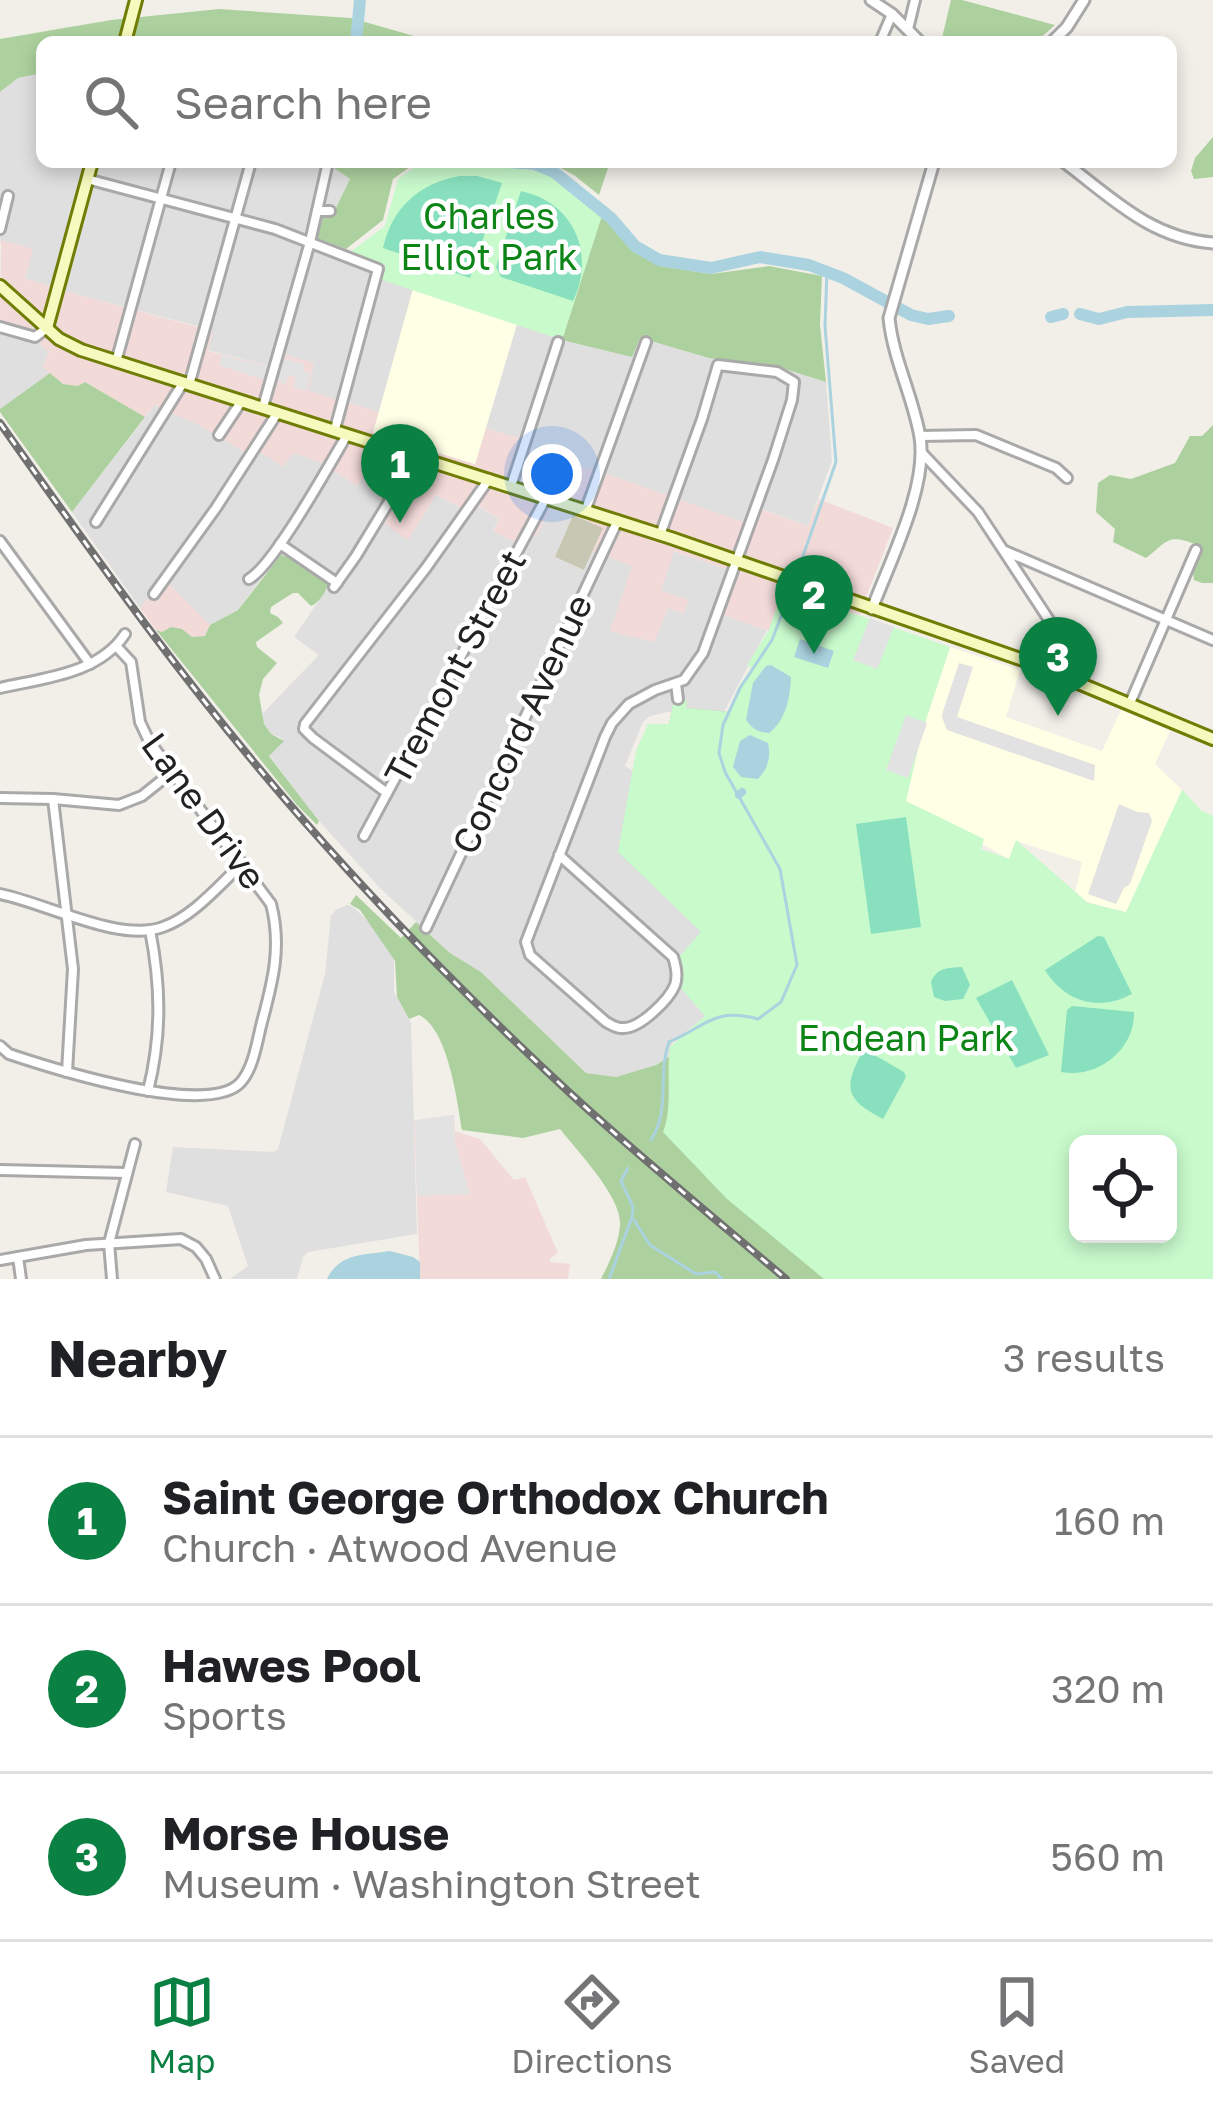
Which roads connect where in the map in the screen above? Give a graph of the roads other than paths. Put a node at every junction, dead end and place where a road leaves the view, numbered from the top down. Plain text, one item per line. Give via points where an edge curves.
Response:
1 (136, 0) edge
2 (871, 0) edge
3 (915, 0) edge
4 (1084, 0) edge
5 (892, 14) junction
6 (908, 29) junction
7 (126, 36) edge
8 (883, 36) edge
9 (914, 36) edge
10 (1058, 36) edge
11 (90, 168) edge
12 (168, 168) edge
13 (248, 168) edge
14 (327, 168) edge
15 (932, 168) edge
16 (1072, 168) edge
17 (87, 179) junction
18 (8, 196) dead end
19 (160, 198) junction
20 (317, 211) junction
21 (329, 212) dead end
22 (235, 218) junction
23 (0, 229) edge
24 (310, 242) junction
25 (1213, 243) edge
26 (0, 286) edge
27 (0, 327) edge
28 (46, 328) junction
29 (558, 342) dead end
30 (646, 342) dead end
31 (116, 362) junction
32 (186, 384) junction
33 (242, 401) junction
34 (263, 407) junction
35 (278, 412) junction
36 (342, 431) junction
37 (219, 435) dead end
38 (920, 436) junction
39 (922, 453) junction
40 (416, 457) junction
41 (1067, 478) dead end
42 (489, 479) junction
43 (511, 486) junction
44 (546, 498) junction
45 (586, 509) junction
46 (618, 520) junction
47 (96, 522) dead end
48 (660, 535) junction
49 (0, 541) edge
50 (280, 544) junction
51 (1004, 550) junction
52 (1196, 550) dead end
53 (738, 561) junction
54 (249, 579) dead end
55 (154, 594) dead end
56 (872, 609) junction
57 (1166, 620) junction
58 (125, 634) dead end
59 (1213, 640) edge
60 (117, 647) junction
61 (89, 664) junction
62 (1076, 680) junction
63 (676, 684) junction
64 (0, 688) edge
65 (678, 699) dead end
66 (1130, 703) junction
67 (1213, 739) edge
68 (172, 772) junction
69 (387, 793) junction
70 (0, 798) edge
71 (53, 799) junction
72 (364, 836) dead end
73 (560, 855) junction
74 (243, 863) junction
75 (0, 894) edge
76 (68, 914) junction
77 (426, 928) dead end
78 (150, 930) junction
79 (0, 1046) edge
80 (67, 1072) junction
81 (148, 1090) junction
82 (135, 1144) dead end
83 (0, 1170) edge
84 (127, 1172) junction
85 (109, 1244) junction
86 (18, 1257) junction
87 (0, 1260) edge
88 (22, 1279) edge
89 (112, 1279) edge
90 (214, 1279) edge

1 - 7 main road
2 - 5 street
3 - 6 street
4 - 10 street
5 - 6 street
5 - 8 street
6 - 9 street
11 - 17 main road
12 - 19 street
13 - 22 street
14 - 20 street
15 - 38 street via 890,311
16 - 25 street via 1145,224
17 - 19 street
17 - 28 main road
18 - 23 street
19 - 22 street
19 - 31 street
20 - 21 street
20 - 24 street
22 - 24 street
22 - 32 street
24 - 34 street
24 - 36 street via 378,269
26 - 28 main road
27 - 28 street via 35,337
28 - 31 main road
29 - 43 street
30 - 45 street
31 - 32 main road
32 - 33 main road
32 - 47 street
33 - 34 main road
33 - 37 street
34 - 35 main road
35 - 36 main road
35 - 55 street
36 - 40 main road
36 - 50 street
38 - 39 street
38 - 41 street via 976,435
39 - 51 street
39 - 56 street
40 - 42 main road
40 - 50 street via 336,585
42 - 43 main road
42 - 69 street via 304,729
43 - 44 main road
44 - 45 main road
44 - 69 street, Tremont Street
45 - 46 main road
46 - 48 main road
46 - 77 street, Concord Avenue
48 - 53 main road
48 - 53 street via 718,365 777,372 794,388
49 - 61 street
50 - 54 street
51 - 57 street
51 - 62 street via 1078,664
52 - 57 street
53 - 56 main road
53 - 63 street via 703,653
56 - 62 main road
57 - 59 street
57 - 66 street
58 - 60 street
60 - 61 street
60 - 68 street, Lane Drive via 131,662 140,722
61 - 64 street
62 - 66 main road
63 - 65 street
63 - 73 street via 638,698 612,724
66 - 67 main road
68 - 71 street via 119,805
68 - 74 street, Lane Drive
69 - 72 street, Tremont Street
70 - 71 street
71 - 76 street
73 - 73 street via 526,950 606,1022 630,1028 673,990 673,957
74 - 78 street via 185,915
74 - 81 street, Lane Drive via 271,904 278,941 251,1061 238,1086 217,1095
75 - 76 street
76 - 78 street
76 - 80 street
78 - 81 street via 160,1005
79 - 80 street, Lane Drive
80 - 81 street, Lane Drive
82 - 84 street
83 - 84 street
84 - 85 street
85 - 86 street
85 - 89 street
85 - 90 street via 181,1239 206,1259
86 - 87 street
86 - 88 street

